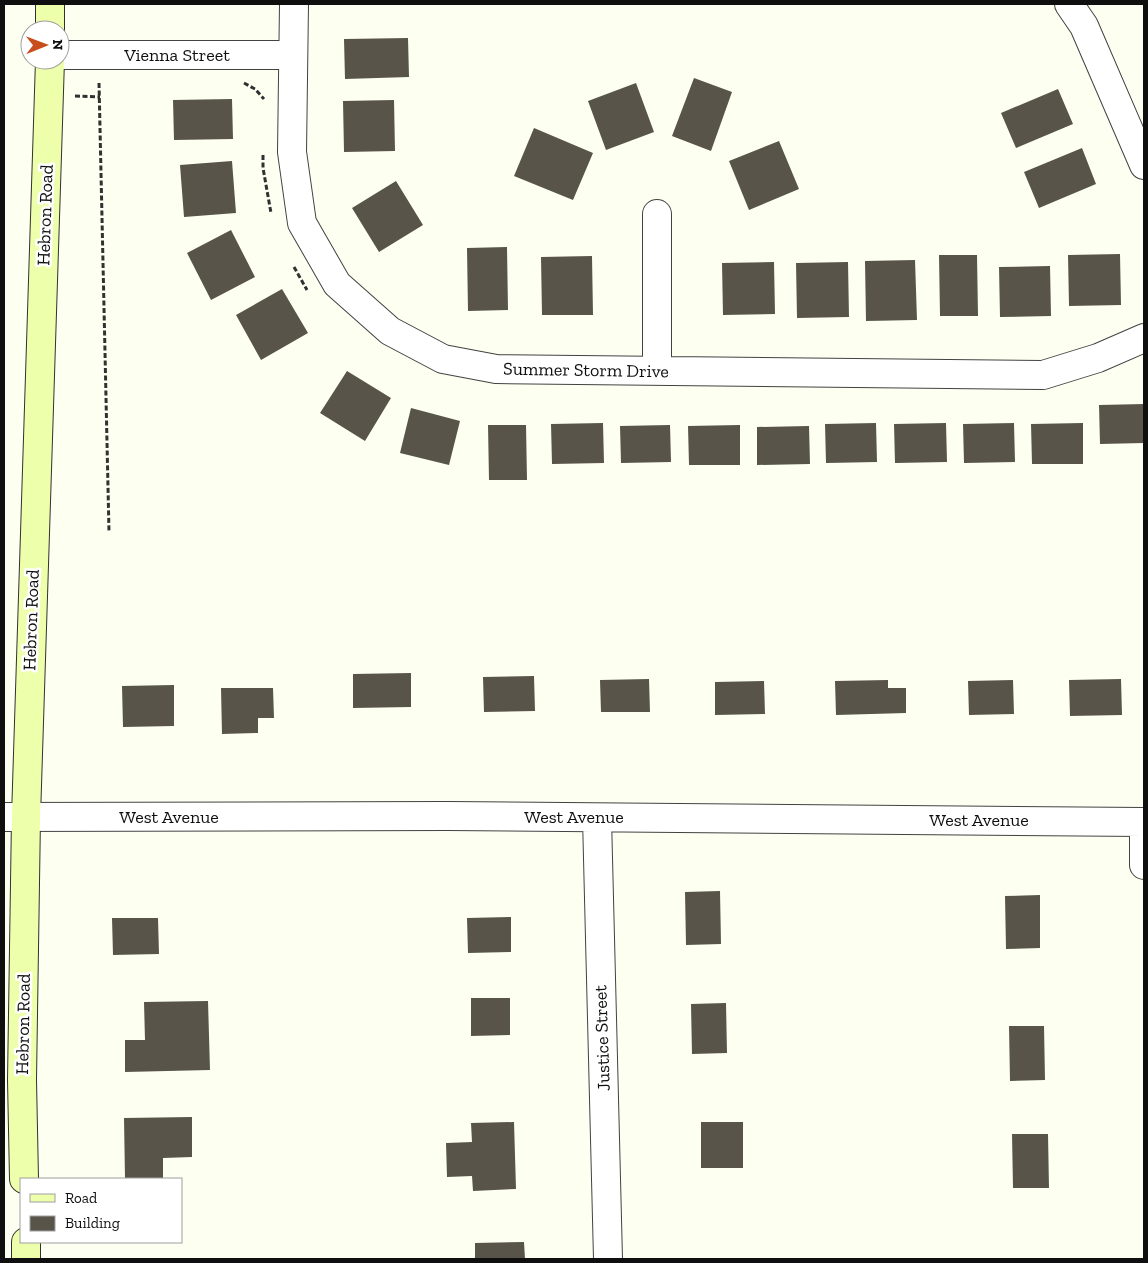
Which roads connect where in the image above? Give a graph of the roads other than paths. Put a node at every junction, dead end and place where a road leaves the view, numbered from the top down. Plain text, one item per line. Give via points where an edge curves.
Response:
1 (50, 4) edge
2 (294, 4) edge
3 (1069, 4) edge
4 (50, 20) edge
5 (294, 55) junction
6 (70, 56) edge
7 (50, 70) edge
8 (1144, 165) edge
9 (657, 214) dead end
10 (1144, 338) edge
11 (657, 371) junction
12 (15, 817) edge
13 (597, 818) junction
14 (1144, 822) edge
15 (1144, 865) edge
16 (24, 1178) edge
17 (26, 1243) edge
18 (26, 1259) edge
19 (608, 1259) edge

1 - 4 street
2 - 5 street, Summer Storm Drive
3 - 8 street via 1084,26
5 - 6 street, Vienna Street
5 - 11 street, Summer Storm Drive via 292,152 302,223 337,284 390,331 443,359 496,369
7 - 12 street, Hebron Road
9 - 11 street
10 - 11 street, Summer Storm Drive via 1098,358 1043,375
12 - 13 street, West Avenue
12 - 16 street, Hebron Road
13 - 14 street, West Avenue
13 - 19 street, Justice Street
14 - 15 street
17 - 18 street

